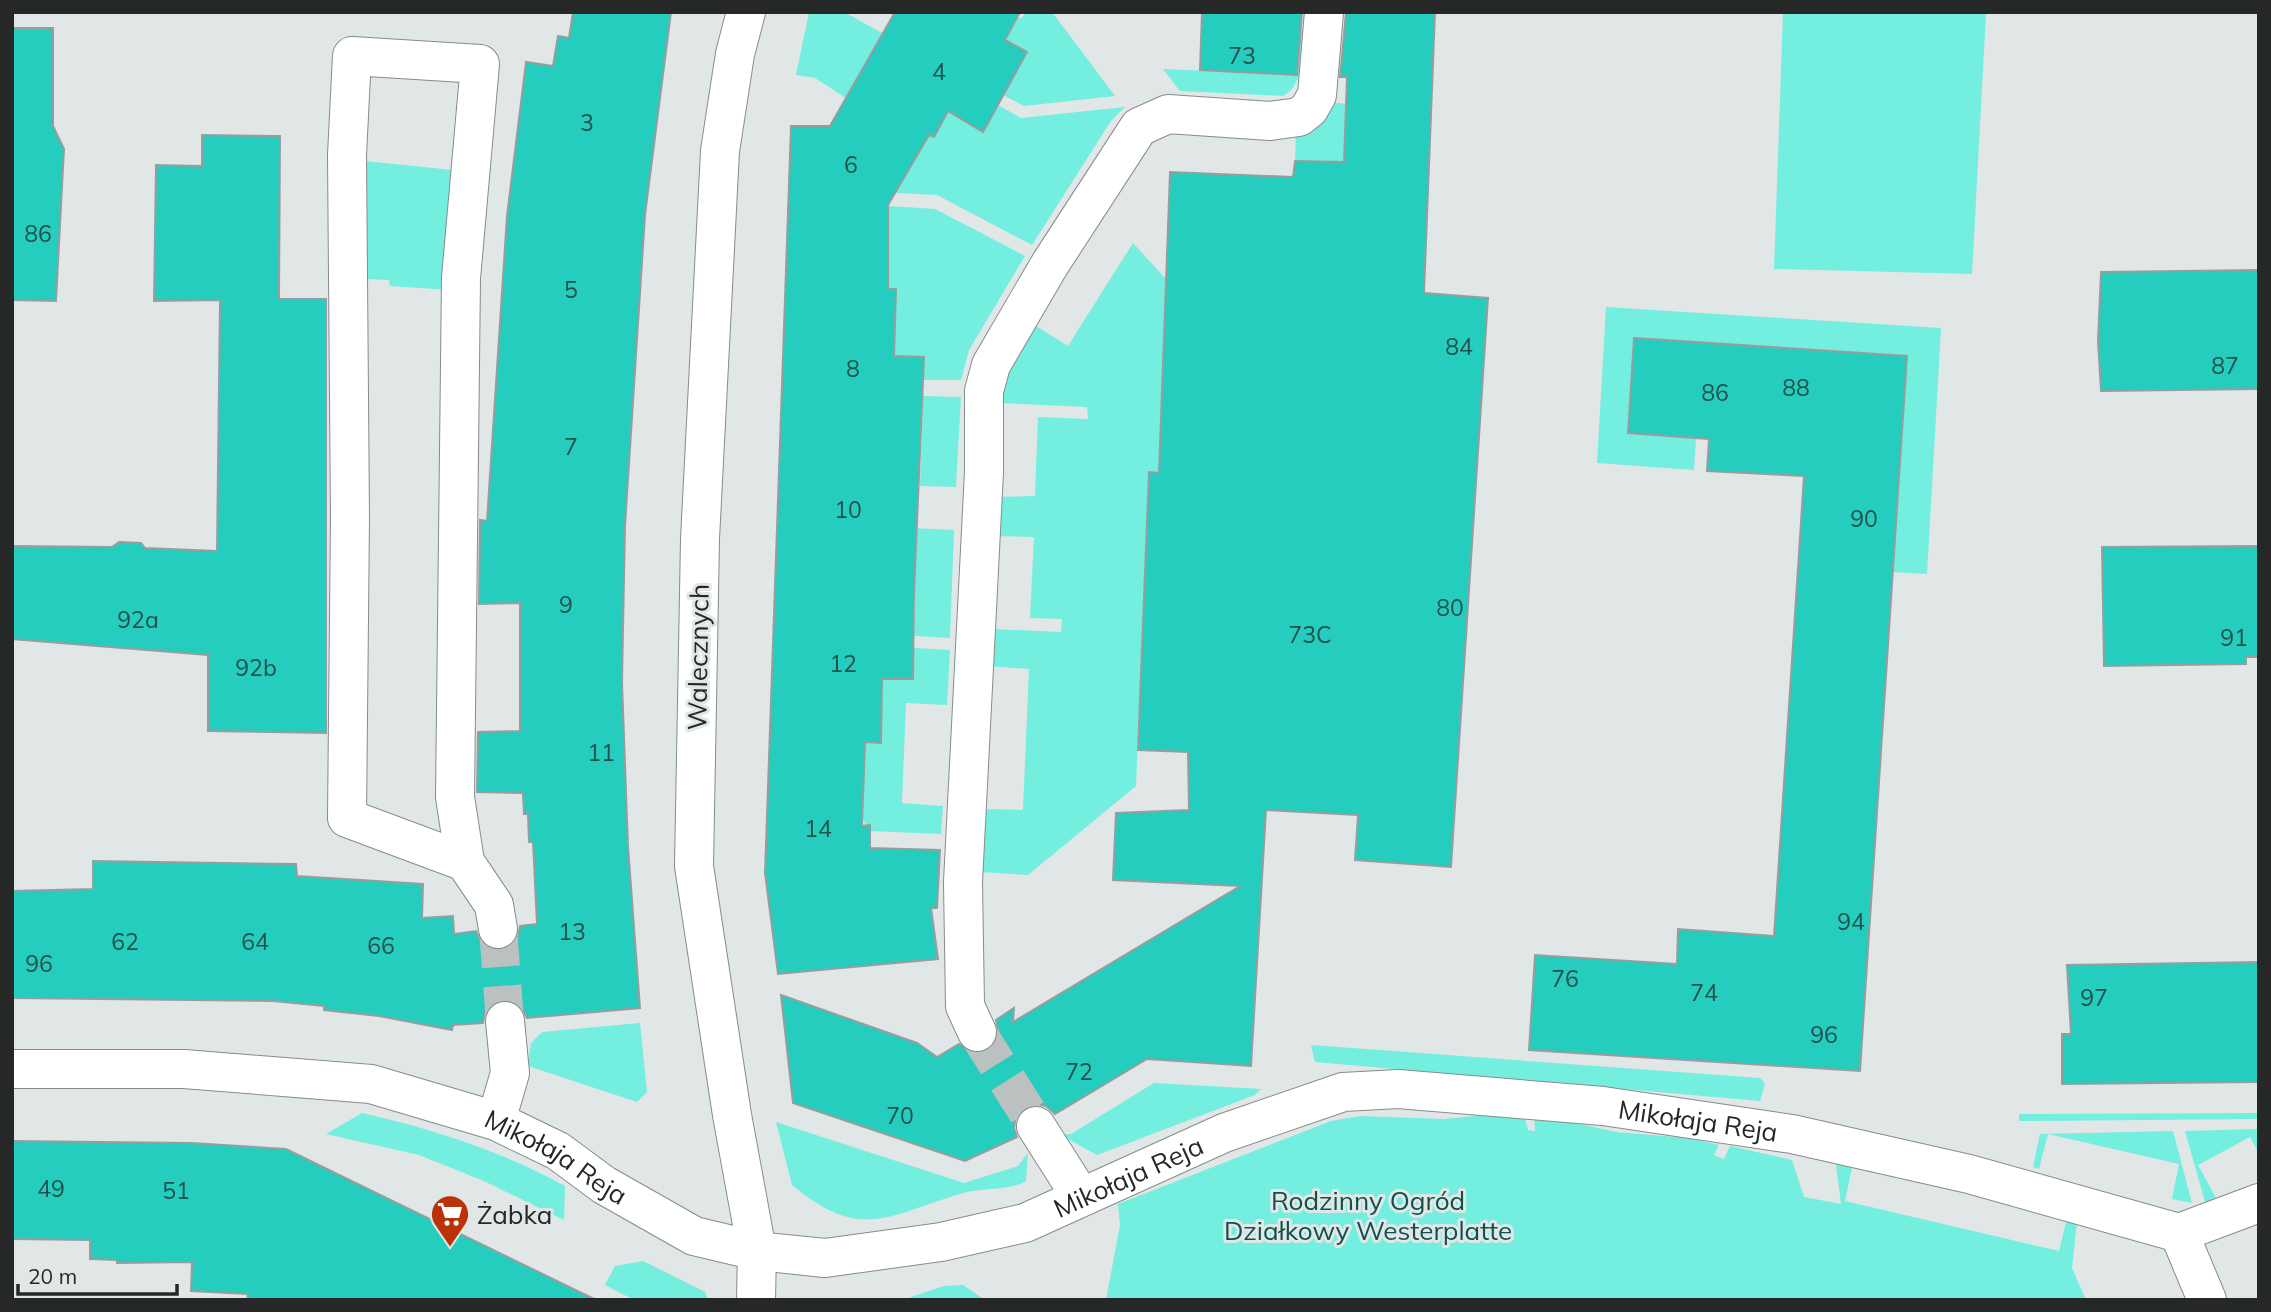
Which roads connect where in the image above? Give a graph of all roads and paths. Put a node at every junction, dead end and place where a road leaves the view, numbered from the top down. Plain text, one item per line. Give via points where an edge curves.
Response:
1 (746, 12) edge
2 (1324, 12) edge
3 (465, 862) junction
4 (499, 929) tunnel mouth
5 (505, 1020) tunnel mouth
6 (977, 1032) tunnel mouth
7 (12, 1069) edge
8 (496, 1121) junction
9 (1036, 1126) tunnel mouth
10 (1082, 1197) junction
11 (2259, 1203) edge
12 (2179, 1233) junction
13 (757, 1251) junction
14 (756, 1300) edge
15 (2207, 1300) edge

1 - 13 street, Walecznych via 720,151 700,539 694,866
2 - 6 street via 1317,95 1310,109 1299,117 1270,121 1168,114 1139,127 991,365 985,391 963,882 965,1006
3 - 3 street via 455,797 461,278 480,64 352,56 347,155 347,818
3 - 4 street via 494,905
5 - 8 street via 510,1073
7 - 8 street, Mikołaja Reja via 184,1069 317,1078 371,1084
8 - 13 street, Mikołaja Reja via 558,1151 604,1185 694,1236
9 - 10 street
10 - 12 street, Mikołaja Reja via 1224,1133 1343,1092 1398,1089 1603,1106 1792,1134 1969,1174
10 - 13 street, Mikołaja Reja via 1025,1223 941,1242 825,1258
11 - 12 street
12 - 15 street
13 - 14 street, Walecznych

